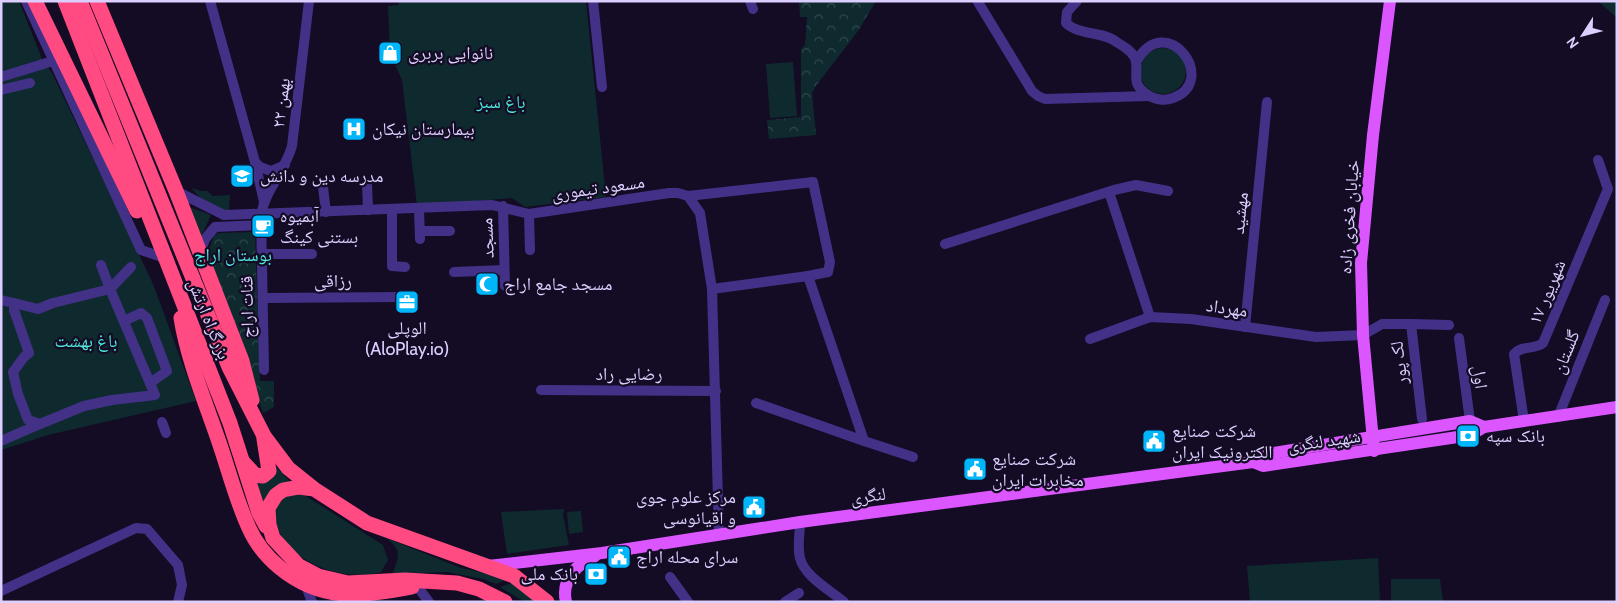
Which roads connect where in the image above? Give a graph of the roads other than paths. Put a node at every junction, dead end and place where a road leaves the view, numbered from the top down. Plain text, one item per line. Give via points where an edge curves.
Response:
1 (26, 1) edge
2 (35, 1) edge
3 (55, 1) edge
4 (65, 1) edge
5 (80, 1) edge
6 (99, 1) edge
7 (210, 1) edge
8 (309, 1) edge
9 (593, 1) edge
10 (1077, 1) edge
11 (1390, 1) edge
12 (978, 2) edge
13 (84, 51) junction
14 (53, 62) junction
15 (1136, 62) junction
16 (1, 77) edge
17 (30, 83) dead end
18 (602, 87) dead end
19 (1, 90) edge
20 (1149, 96) junction
21 (1266, 102) dead end
22 (156, 143) junction
23 (1598, 160) dead end
24 (255, 162) junction
25 (288, 162) junction
26 (152, 174) junction
27 (367, 184) dead end
28 (323, 187) dead end
29 (176, 191) junction
30 (1168, 191) dead end
31 (1108, 192) junction
32 (688, 196) junction
33 (264, 202) junction
34 (503, 206) junction
35 (419, 209) junction
36 (368, 210) junction
37 (392, 210) junction
38 (326, 212) junction
39 (261, 214) junction
40 (529, 214) junction
41 (262, 225) junction
42 (450, 231) dead end
43 (945, 244) dead end
44 (530, 250) dead end
45 (200, 253) junction
46 (262, 254) junction
47 (312, 254) dead end
48 (165, 258) junction
49 (101, 266) dead end
50 (404, 267) dead end
51 (131, 268) dead end
52 (504, 270) junction
53 (454, 272) dead end
54 (808, 276) junction
55 (505, 286) dead end
56 (110, 289) junction
57 (712, 289) junction
58 (178, 292) junction
59 (402, 297) dead end
60 (264, 298) junction
61 (1, 300) edge
62 (1605, 300) dead end
63 (14, 303) junction
64 (1150, 317) junction
65 (124, 321) junction
66 (1411, 324) junction
67 (1449, 325) dead end
68 (1245, 327) junction
69 (1363, 335) junction
70 (1459, 338) dead end
71 (1090, 339) dead end
72 (264, 370) dead end
73 (150, 383) junction
74 (540, 390) dead end
75 (716, 391) junction
76 (1370, 401) junction
77 (756, 403) dead end
78 (1617, 407) edge
79 (1558, 417) junction
80 (1422, 419) dead end
81 (1470, 421) junction
82 (1524, 421) junction
83 (162, 422) dead end
84 (40, 424) junction
85 (1484, 427) junction
86 (260, 430) junction
87 (166, 433) dead end
88 (1373, 436) junction
89 (1352, 439) junction
90 (1, 441) edge
91 (864, 441) junction
92 (1374, 451) junction
93 (913, 457) dead end
94 (242, 461) junction
95 (1253, 462) junction
96 (314, 489) junction
97 (800, 522) junction
98 (718, 534) junction
99 (273, 538) junction
100 (602, 553) junction
101 (488, 566) junction
102 (670, 577) dead end
103 (434, 580) junction
104 (306, 586) junction
105 (417, 586) junction
106 (1, 591) edge
107 (799, 593) dead end
108 (329, 598) edge
109 (178, 602) edge
110 (312, 602) edge
111 (429, 602) edge
112 (505, 602) edge
113 (547, 602) edge
114 (566, 602) edge
115 (688, 602) edge
116 (785, 602) edge
117 (844, 602) edge

1 - 14 street
2 - 48 highway via 132,201
3 - 13 highway
4 - 13 highway, بزرگراه ارتش
5 - 26 highway, بزرگراه ارتش
6 - 22 highway
7 - 24 street
8 - 25 street, ۲۲ بهمن
9 - 18 street
10 - 15 street via 1065,16 1068,25 1114,39 1131,53
11 - 69 main road, خیابان فخری زاده via 1361,263
12 - 20 street via 1038,96 1045,99
13 - 48 highway, بزرگراه ارتش
14 - 16 street
14 - 48 street via 140,250
15 - 20 street via 1136,81
15 - 20 street via 1140,54 1156,44 1174,45 1188,57 1191,75 1183,92 1167,100
17 - 19 street
21 - 68 street, مهشید
22 - 26 highway
22 - 29 highway
23 - 82 street, ۱۷ شهریور via 1608,189 1543,343 1519,349 1514,354
24 - 25 street via 271,170
24 - 33 street
25 - 33 street, ۲۲ بهمن
26 - 29 highway
26 - 86 highway, بزرگراه ارتش via 229,367
27 - 36 street
28 - 38 street
29 - 39 street, مسعود تیموری via 224,215
29 - 45 highway
30 - 31 street via 1136,184
31 - 43 street
31 - 64 street
32 - 40 street, مسعود تیموری via 669,193
32 - 54 street, مسعود تیموری via 813,182 830,262 828,272
32 - 57 street via 700,213
33 - 39 street, قنات اراج
34 - 35 street, مسعود تیموری
34 - 40 street, مسعود تیموری
34 - 52 street, مسجد
35 - 37 street, مسعود تیموری
35 - 42 street via 421,235
36 - 37 street, مسعود تیموری
36 - 38 street, مسعود تیموری
37 - 50 street via 392,266
38 - 39 street, مسعود تیموری
39 - 41 street, قنات اراج
40 - 44 street
41 - 45 street via 215,227 204,239
41 - 46 street, قنات اراج
45 - 86 highway via 242,361
46 - 47 street
46 - 60 street, قنات اراج
48 - 58 highway, بزرگراه ارتش
49 - 56 street
51 - 56 street
52 - 53 street, مسجد
52 - 55 street, مسجد
54 - 57 street
54 - 91 street
56 - 63 street via 38,309
56 - 65 street
57 - 75 street
58 - 94 highway, بزرگراه ارتش
58 - 104 highway via 187,349 249,528 265,554
59 - 60 street, رزاقی
60 - 72 street, قنات اراج
61 - 63 street
62 - 79 street, گلستان
63 - 84 street via 29,353 13,372 16,386 28,420
64 - 68 street, مهرداد
64 - 71 street, مهرداد
65 - 73 street
65 - 73 street via 141,313 147,318 167,372
66 - 67 street
66 - 69 street, لک پور via 1379,324
66 - 80 street, لک پور
68 - 69 street, مهرداد via 1316,337
69 - 76 main road, خیابان فخری زاده
70 - 81 street, اول
73 - 84 street via 155,395 84,406
74 - 75 street, رضایی راد
75 - 98 street
76 - 88 main road, خیابان فخری زاده
76 - 89 main road via 1363,428
77 - 91 street
78 - 79 main road, شهید لنگری
79 - 82 main road, شهید لنگری
81 - 85 main road
81 - 88 main road, شهید لنگری
82 - 85 main road, شهید لنگری
83 - 87 street
84 - 90 street
85 - 92 main road, شهید لنگری via 1471,435
86 - 94 highway via 269,471 263,476 255,474
86 - 96 highway, بزرگراه ارتش via 288,468
88 - 89 main road, شهید لنگری
88 - 92 main road, خیابان فخری زاده
89 - 95 main road, شهید لنگری via 1261,454
91 - 93 street
92 - 95 main road, شهید لنگری via 1263,466
94 - 99 highway, بزرگراه ارتش via 259,513
95 - 97 main road, لنگری
96 - 99 highway via 291,488 276,495 268,516
96 - 101 highway, بزرگراه ارتش via 367,523
97 - 98 main road, لنگری
97 - 117 street via 799,557 802,564
98 - 100 main road, لنگری
99 - 103 highway, بزرگراه ارتش via 299,566 318,576 348,583
100 - 101 main road, لنگری
100 - 114 main road via 586,561 570,576 564,588
101 - 113 highway, بزرگراه ارتش via 514,576
102 - 115 street
103 - 105 highway
103 - 112 highway, بزرگراه ارتش via 479,589
104 - 108 highway
104 - 110 street
105 - 108 highway via 378,594
105 - 111 street
106 - 109 street via 136,528 147,529 178,565 182,585
107 - 116 street

